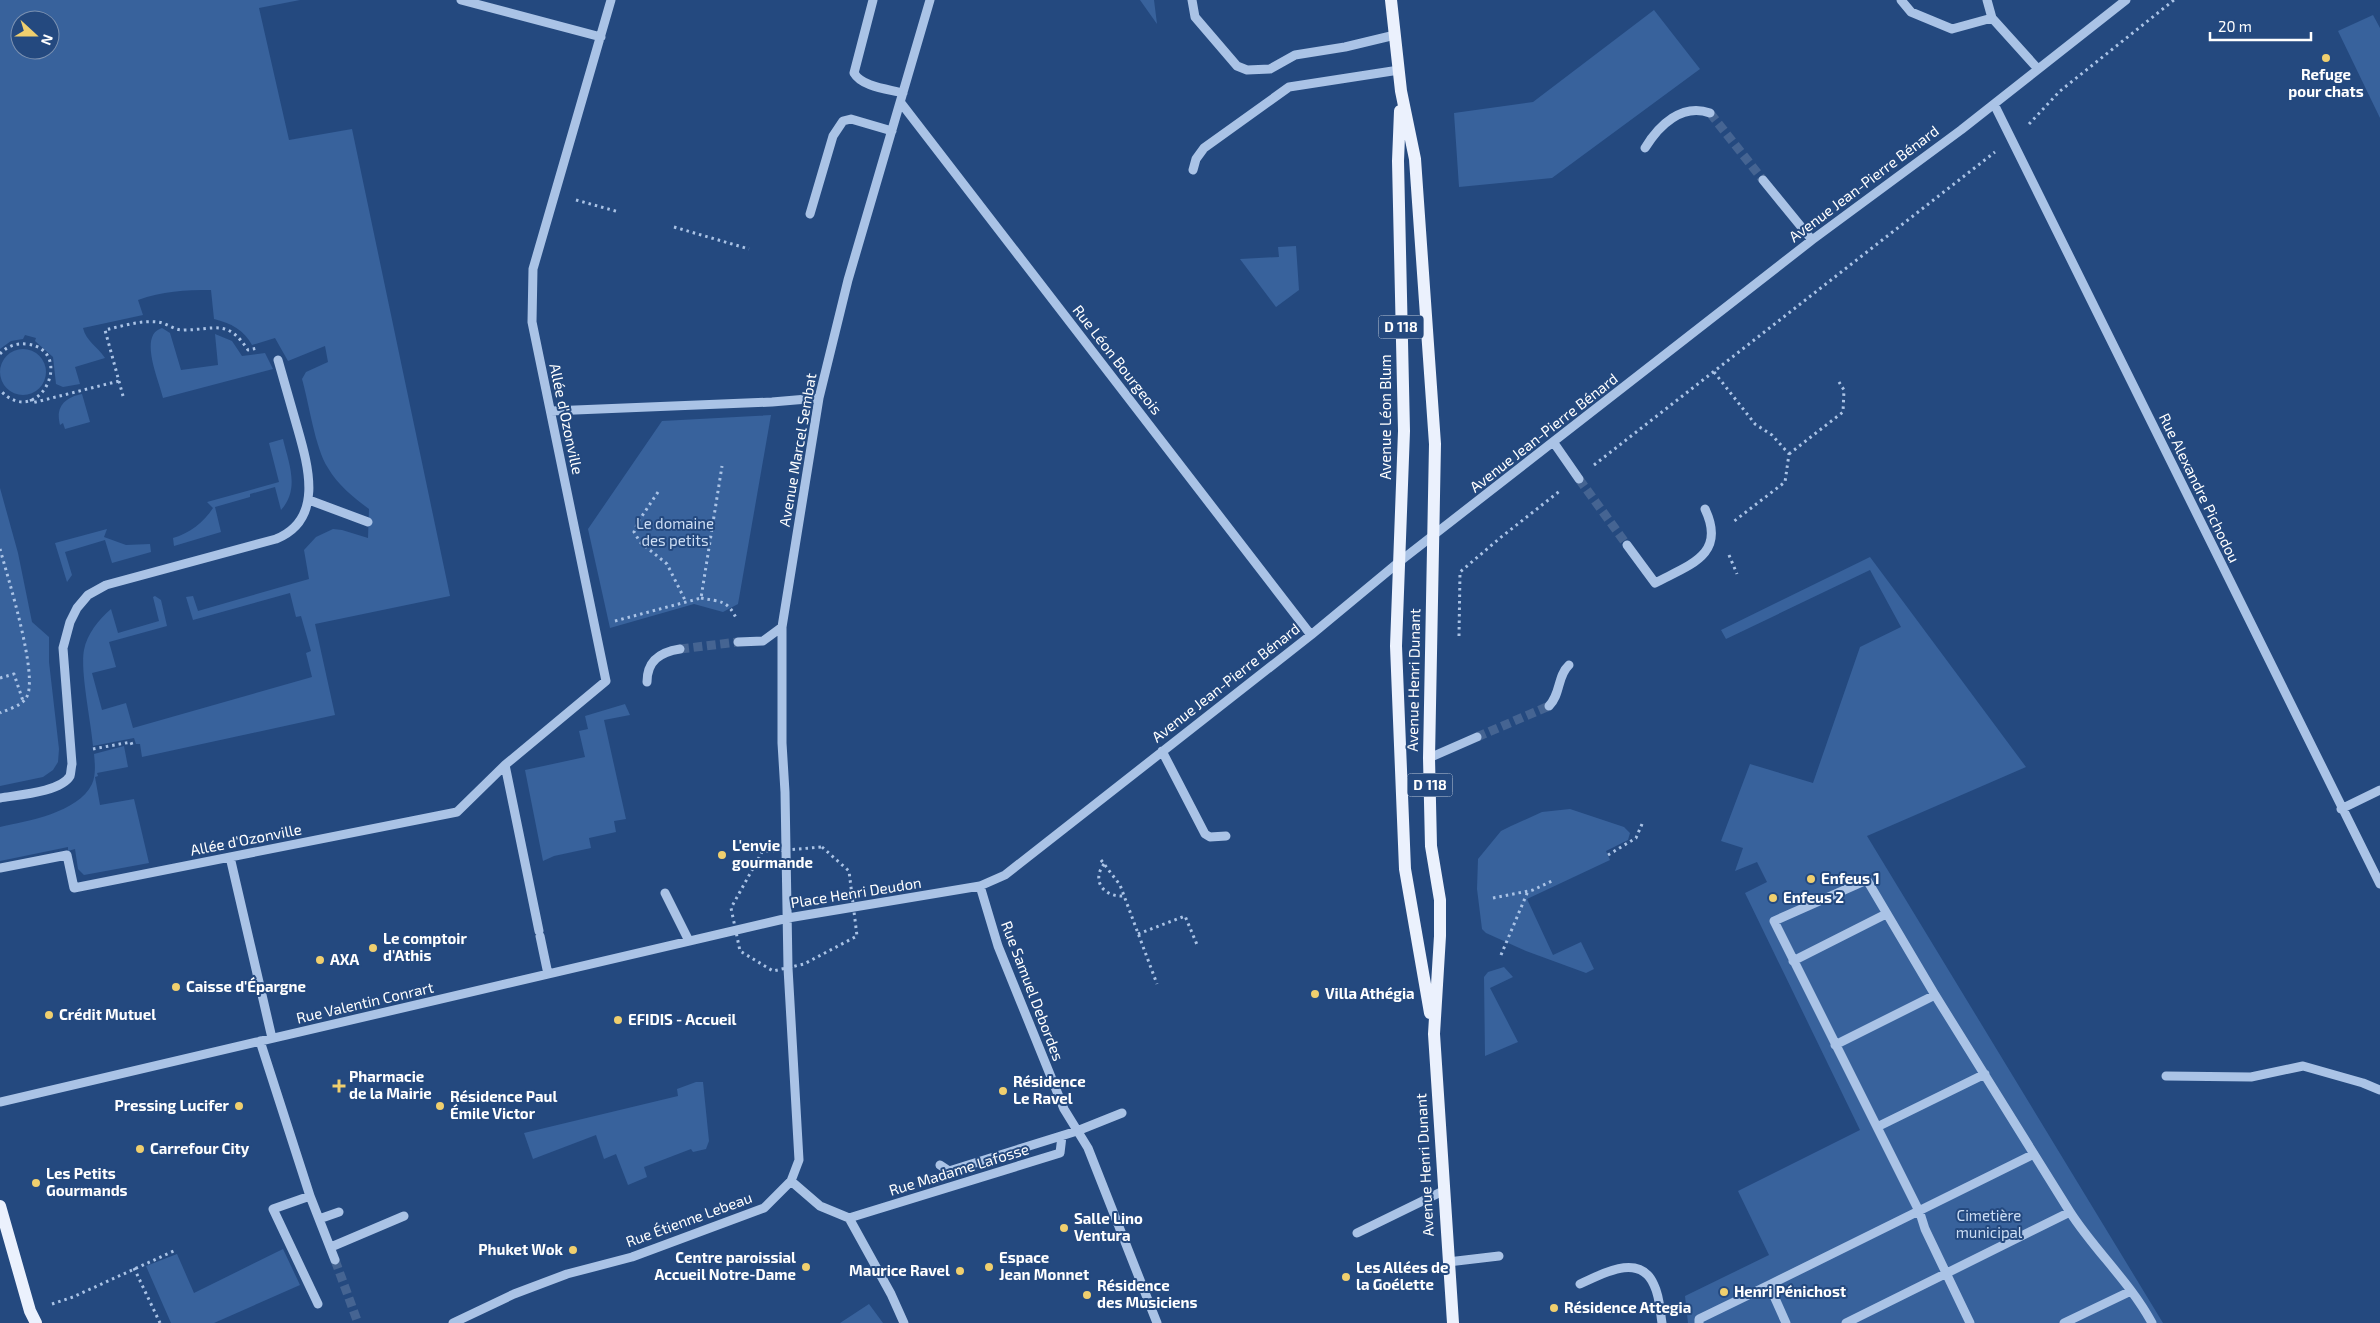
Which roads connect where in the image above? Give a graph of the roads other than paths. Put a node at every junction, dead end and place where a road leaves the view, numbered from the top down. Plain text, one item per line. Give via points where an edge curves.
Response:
1 (460, 0) edge
2 (611, 0) edge
3 (873, 0) edge
4 (930, 0) edge
5 (1192, 0) edge
6 (1391, 0) edge
7 (1902, 0) edge
8 (1987, 0) edge
9 (2126, 0) edge
10 (1992, 18) junction
11 (1395, 35) junction
12 (601, 37) junction
13 (2038, 69) junction
14 (1399, 70) junction
15 (1401, 91) junction
16 (903, 93) junction
17 (901, 103) junction
18 (1994, 104) junction
19 (1710, 113) dead end
20 (892, 131) junction
21 (1645, 148) dead end
22 (1192, 170) dead end
23 (1763, 180) tunnel mouth
24 (810, 214) dead end
25 (1812, 240) junction
26 (278, 360) road end
27 (819, 398) junction
28 (551, 411) junction
29 (1554, 443) junction
30 (1579, 478) tunnel mouth
31 (309, 500) junction
32 (1705, 509) dead end
33 (368, 522) dead end
34 (1434, 536) junction
35 (1627, 545) tunnel mouth
36 (1399, 562) junction
37 (782, 628) junction
38 (1311, 635) junction
39 (738, 642) tunnel mouth
40 (680, 649) tunnel mouth
41 (1569, 665) dead end
42 (646, 682) dead end
43 (1549, 706) tunnel mouth
44 (1477, 737) tunnel mouth
45 (1162, 751) junction
46 (1429, 758) junction
47 (505, 765) junction
48 (2380, 790) edge
49 (0, 798) edge
50 (2341, 809) junction
51 (1226, 836) dead end
52 (230, 857) junction
53 (0, 868) edge
54 (2380, 884) edge
55 (980, 886) junction
56 (665, 893) dead end
57 (1886, 914) junction
58 (788, 918) junction
59 (736, 930) joint
60 (689, 941) junction
61 (1793, 961) junction
62 (548, 974) junction
63 (1934, 994) junction
64 (1434, 1034) junction
65 (272, 1038) junction
66 (260, 1041) junction
67 (1835, 1045) junction
68 (1985, 1074) junction
69 (2166, 1076) dead end
70 (2380, 1090) edge
71 (0, 1102) edge
72 (1122, 1112) dead end
73 (1877, 1127) junction
74 (1077, 1131) junction
75 (1062, 1136) junction
76 (2034, 1154) junction
77 (940, 1165) dead end
78 (791, 1181) junction
79 (1443, 1191) junction
80 (310, 1196) junction
81 (0, 1206) edge
82 (339, 1212) dead end
83 (2070, 1212) junction
84 (1920, 1213) junction
85 (404, 1216) dead end
86 (849, 1218) junction
87 (319, 1219) junction
88 (1357, 1233) dead end
89 (331, 1247) junction
90 (1499, 1256) dead end
91 (335, 1260) tunnel mouth
92 (1448, 1262) junction
93 (1947, 1274) junction
94 (1580, 1284) dead end
95 (1769, 1285) junction
96 (2131, 1291) junction
97 (318, 1304) dead end
98 (36, 1323) edge
99 (453, 1323) edge
100 (904, 1323) edge
101 (1158, 1323) edge
102 (1453, 1323) edge
103 (1662, 1323) edge
104 (1699, 1323) edge
105 (1786, 1323) edge
106 (1846, 1323) edge
107 (1970, 1323) edge
108 (2064, 1323) edge
109 (2152, 1323) edge

1 - 12 street
2 - 12 street, Allée d'Ozonville
3 - 16 street via 854,74 866,83
4 - 16 street, Avenue Marcel Sembat
5 - 11 street via 1195,17 1237,66 1246,70 1270,69 1295,55
6 - 11 main road, Avenue Léon Blum / D 118
7 - 10 street via 1910,12 1952,29
8 - 10 street
9 - 13 street, Avenue Jean-Pierre Bénard
10 - 13 street
11 - 14 main road, Avenue Léon Blum / D 118
12 - 28 street, Allée d'Ozonville via 533,269 532,322
13 - 18 street, Avenue Jean-Pierre Bénard
14 - 15 main road, Avenue Léon Blum / D 118
14 - 22 street via 1289,87 1204,148
15 - 34 main road, Avenue Léon Blum / D 118 via 1416,169 1435,444
15 - 36 main road, Avenue Léon Blum / D 118 via 1398,162 1404,431
16 - 17 street, Avenue Marcel Sembat
17 - 20 street, Avenue Marcel Sembat
17 - 38 street, Rue Léon Bourgeois
18 - 25 street, Avenue Jean-Pierre Bénard
18 - 50 street, Rue Alexandre Pichodou
19 - 21 street via 1684,111 1654,134
20 - 24 street via 851,119 843,121 833,136
20 - 27 street, Avenue Marcel Sembat via 848,280
23 - 25 street
25 - 29 street, Avenue Jean-Pierre Bénard
26 - 31 street via 308,464
27 - 28 street
27 - 37 street, Avenue Marcel Sembat
28 - 47 street, Allée d'Ozonville via 606,681
29 - 30 street
29 - 34 street, Avenue Jean-Pierre Bénard
31 - 33 street
31 - 49 street via 298,523 285,535 106,585 88,595 70,622 63,648 72,754 70,776 63,784 52,788
32 - 35 street via 1712,529 1710,546 1692,564 1655,583
34 - 36 street, Avenue Jean-Pierre Bénard
34 - 46 main road, Avenue Henri Dunant / D 118
36 - 38 street, Avenue Jean-Pierre Bénard
36 - 64 main road, Avenue Henri Dunant / D 118 via 1396,646 1405,869
37 - 39 street via 763,641
37 - 58 street, Avenue Marcel Sembat
38 - 45 street, Avenue Jean-Pierre Bénard
40 - 42 street via 654,659
41 - 43 street via 1562,671 1559,688
44 - 46 street
45 - 51 street via 1205,834 1210,837
45 - 55 street, Avenue Jean-Pierre Bénard via 1005,875
46 - 64 main road, Avenue Henri Dunant / D 118 via 1431,846 1440,900
47 - 52 street, Allée d'Ozonville via 457,812
47 - 62 street
48 - 50 street
50 - 54 street, Rue Alexandre Pichodou
52 - 53 street, Allée d'Ozonville via 74,888 67,855
52 - 65 street
55 - 58 street, Place Henri Deudon
55 - 74 street, Rue Samuel Debordes via 998,946 1064,1109
56 - 60 street
57 - 61 street
57 - 61 street via 1867,880 1774,921
57 - 63 street
58 - 59 street, Place Henri Deudon
58 - 78 street, Rue Étienne Lebeau via 799,1160
59 - 60 street, Rue Valentin Conrart
60 - 62 street, Rue Valentin Conrart
61 - 67 street
62 - 65 street, Rue Valentin Conrart
63 - 67 street
63 - 68 street
64 - 79 main road, Avenue Henri Dunant / D 118
65 - 66 street, Rue Valentin Conrart
66 - 71 street, Rue Valentin Conrart
66 - 80 street
67 - 73 street
68 - 73 street
68 - 76 street
69 - 70 street via 2251,1078 2303,1066
72 - 74 street
73 - 84 street
74 - 75 street
74 - 101 street, Rue Samuel Debordes via 1088,1148
75 - 77 street via 949,1171
75 - 86 street, Rue Madame Lafosse via 1060,1153
76 - 83 street
76 - 84 street
78 - 86 street via 820,1206
78 - 99 street, Rue Étienne Lebeau via 764,1208 632,1257 567,1274 514,1294
79 - 88 street
79 - 92 main road, Avenue Henri Dunant / D 118
80 - 87 street
80 - 97 street via 273,1209
81 - 98 main road
82 - 87 street
83 - 93 street
83 - 96 street
84 - 93 street
84 - 95 street
85 - 89 street
86 - 100 street
87 - 89 street
89 - 91 street
90 - 92 street
92 - 102 main road, Avenue Henri Dunant / D 118
93 - 106 street
93 - 107 street
94 - 103 street via 1612,1269 1640,1270 1654,1283
95 - 104 street via 1699,1319
95 - 105 street
96 - 108 street
96 - 109 street

